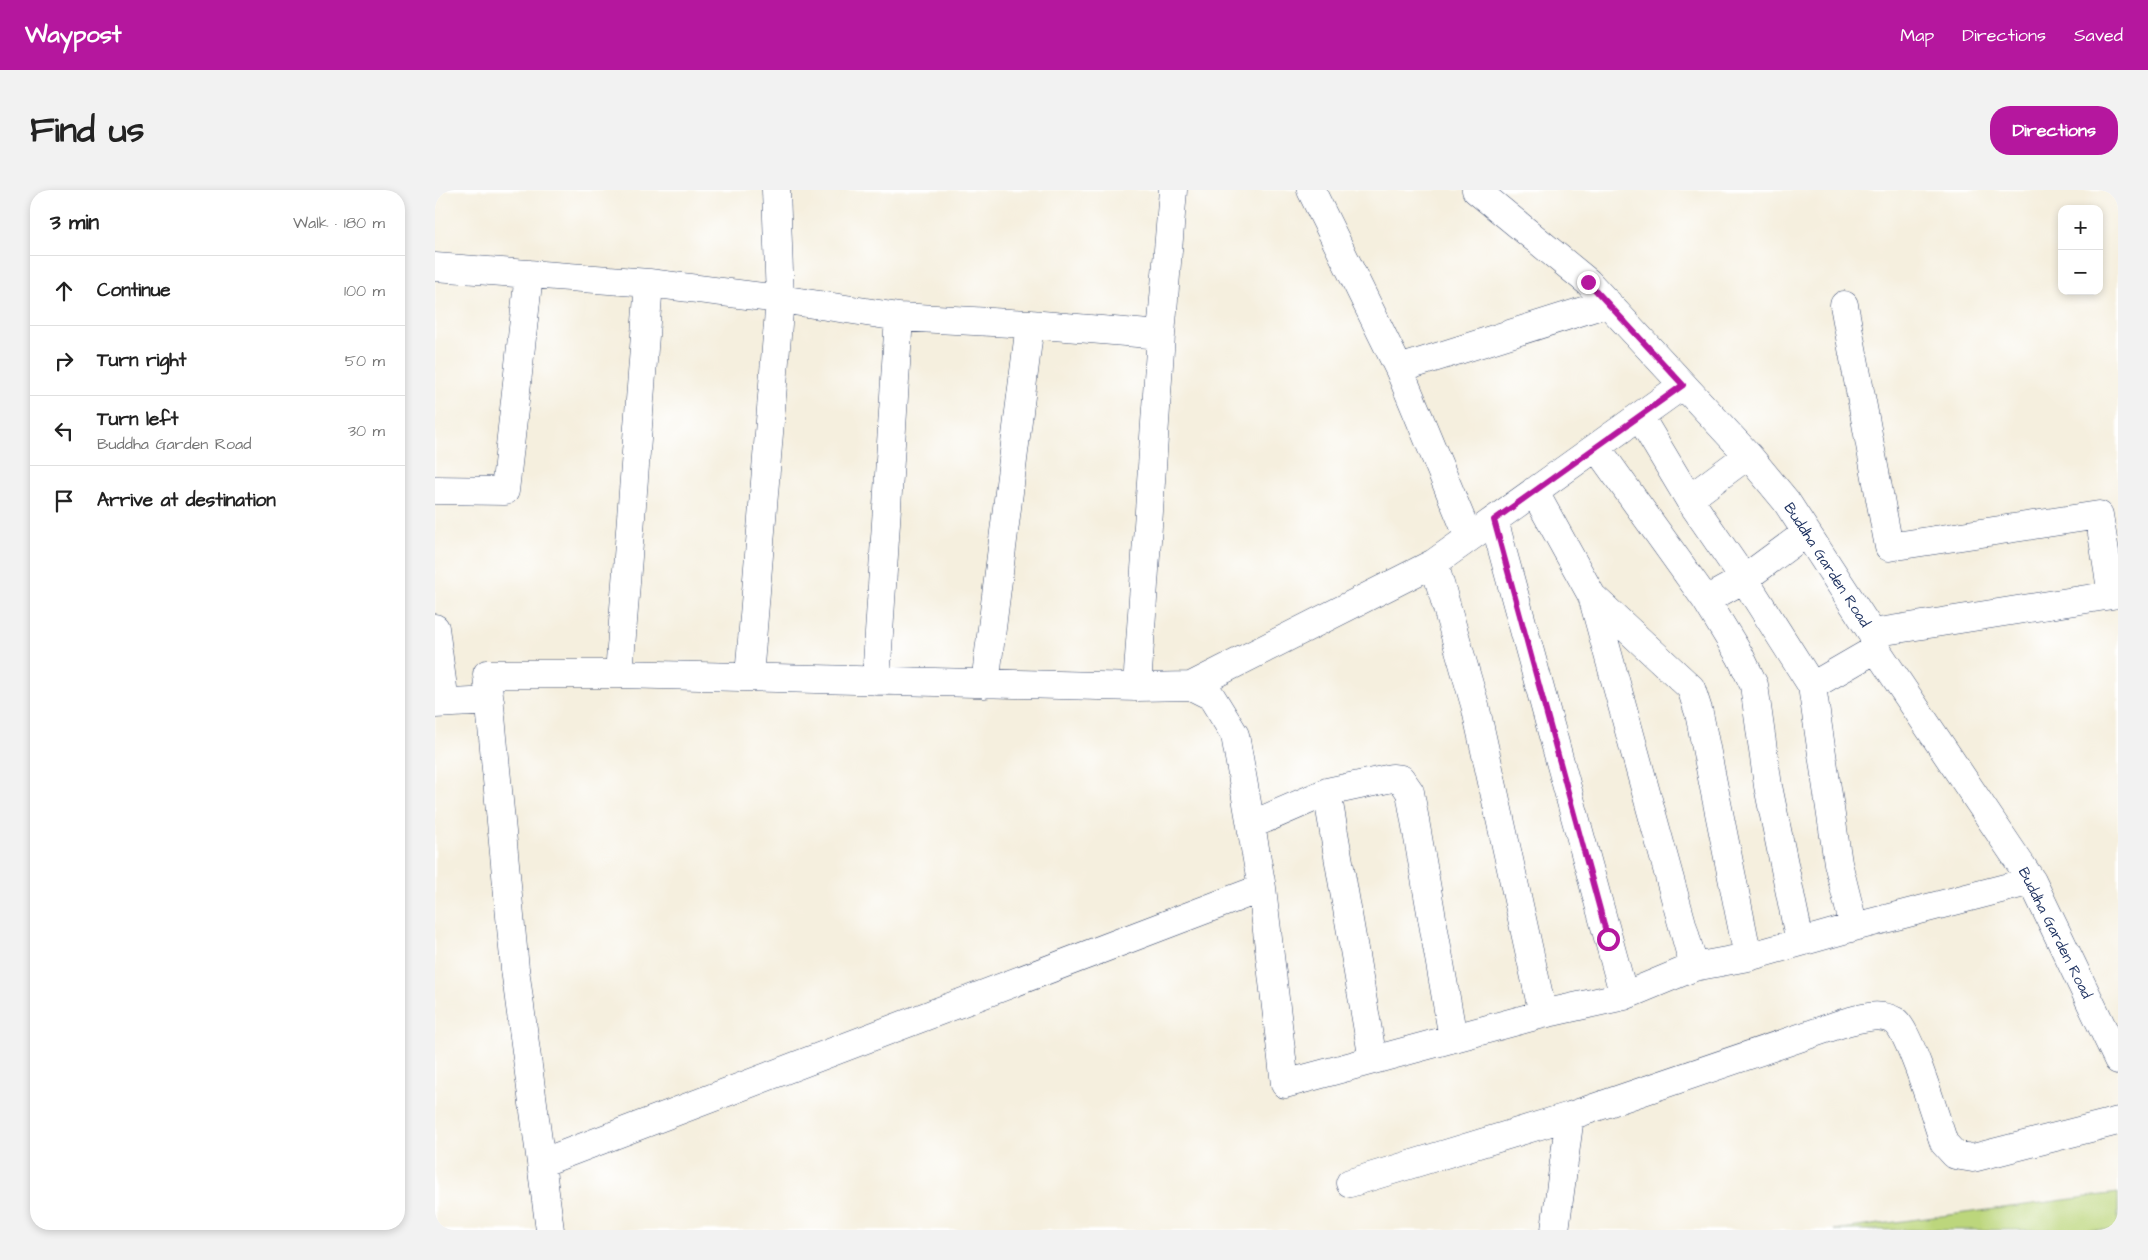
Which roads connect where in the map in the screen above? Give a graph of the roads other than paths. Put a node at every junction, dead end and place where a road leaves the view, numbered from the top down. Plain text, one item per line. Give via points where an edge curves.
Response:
1 (775, 190) edge
2 (1173, 190) edge
3 (1311, 190) edge
4 (1476, 190) edge
5 (435, 267) edge
6 (529, 274) junction
7 (649, 283) junction
8 (780, 299) junction
9 (1608, 303) junction
10 (1844, 305) dead end
11 (899, 317) junction
12 (1030, 324) junction
13 (1161, 334) junction
14 (1399, 369) junction
15 (1683, 385) junction
16 (1640, 417) junction
17 (1597, 448) junction
18 (1748, 455) junction
19 (435, 490) edge
20 (1534, 490) junction
21 (1689, 499) junction
22 (1494, 520) junction
23 (1806, 534) junction
24 (1469, 538) junction
25 (1434, 563) junction
26 (1744, 579) junction
27 (1593, 596) junction
28 (1706, 600) junction
29 (435, 628) edge
30 (1874, 641) junction
31 (619, 674) junction
32 (749, 677) junction
33 (876, 681) junction
34 (985, 684) junction
35 (1191, 686) junction
36 (1812, 686) junction
37 (1137, 687) junction
38 (489, 701) junction
39 (440, 704) edge
40 (1327, 792) junction
41 (1251, 825) junction
42 (2032, 881) junction
43 (1262, 888) junction
44 (1854, 927) junction
45 (1800, 942) junction
46 (1748, 957) junction
47 (1694, 968) junction
48 (1624, 996) junction
49 (1543, 1014) junction
50 (1453, 1038) junction
51 (1373, 1060) junction
52 (2118, 1060) edge
53 (1570, 1116) junction
54 (2118, 1121) edge
55 (541, 1163) junction
56 (1350, 1183) dead end
57 (550, 1230) edge
58 (1555, 1230) edge

1 - 8 street
2 - 13 street
3 - 14 street
4 - 9 street, Buddha Garden Road via 1588,282
5 - 6 street
6 - 7 street
6 - 19 street via 505,490
7 - 8 street
7 - 31 street
8 - 11 street
8 - 32 street
9 - 14 street
9 - 15 street, Buddha Garden Road
10 - 30 street via 1889,546 2099,515 2112,595
11 - 12 street
11 - 33 street
12 - 13 street
12 - 34 street
13 - 37 street
14 - 24 street
15 - 16 street
15 - 18 street, Buddha Garden Road
16 - 17 street
16 - 21 street
17 - 20 street
17 - 28 street
18 - 21 street
18 - 23 street, Buddha Garden Road via 1785,501
20 - 22 street
20 - 27 street
21 - 26 street
22 - 24 street
22 - 48 street
23 - 26 street
23 - 30 street, Buddha Garden Road
24 - 25 street
25 - 35 street
25 - 49 street via 1475,705
26 - 28 street
26 - 36 street
27 - 46 street via 1691,688 1699,712
27 - 47 street
28 - 45 street via 1754,685 1768,786
29 - 39 street
30 - 36 street
30 - 42 street, Buddha Garden Road
31 - 32 street
31 - 38 street via 487,674
32 - 33 street
33 - 34 street
34 - 37 street
35 - 37 street
35 - 41 street via 1211,696 1235,735
36 - 44 street via 1838,863
38 - 39 street
38 - 55 street via 515,969
40 - 41 street
40 - 50 street via 1392,778 1401,779 1407,785
40 - 51 street
41 - 43 street
42 - 44 street
42 - 52 street, Buddha Garden Road
43 - 51 street via 1285,1084
43 - 55 street
44 - 45 street
45 - 46 street
46 - 47 street
47 - 48 street
48 - 49 street
49 - 50 street
50 - 51 street
53 - 54 street via 1846,1022 1877,1015 1896,1021 1907,1038 1944,1143 1955,1154 1973,1158
53 - 56 street
53 - 58 street
55 - 57 street

